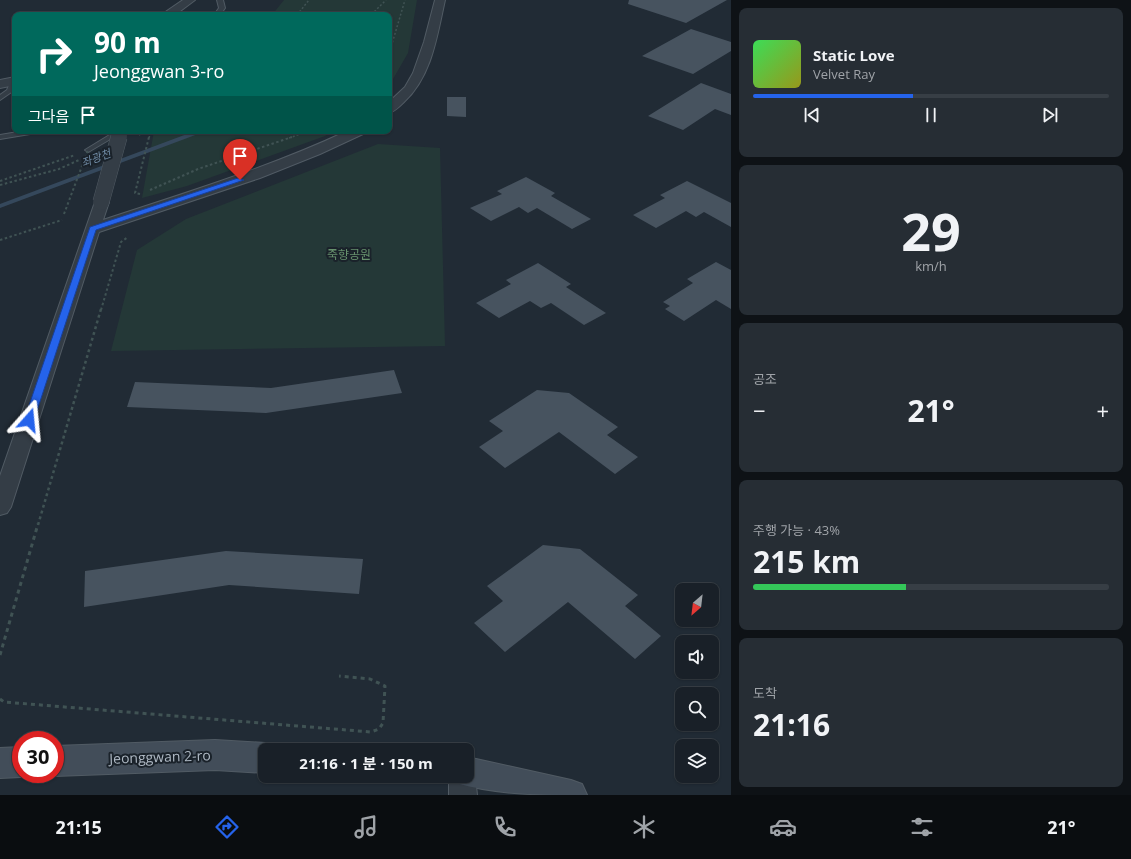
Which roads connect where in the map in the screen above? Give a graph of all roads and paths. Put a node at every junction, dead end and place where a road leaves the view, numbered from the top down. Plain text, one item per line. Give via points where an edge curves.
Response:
1 (190, 0) edge
2 (220, 0) edge
3 (309, 0) edge
4 (386, 0) edge
5 (405, 0) edge
6 (440, 0) edge
7 (172, 12) edge
8 (219, 12) edge
9 (299, 12) edge
10 (374, 12) edge
11 (392, 44) edge
12 (12, 81) edge
13 (0, 84) edge
14 (12, 86) edge
15 (0, 98) edge
16 (392, 106) edge
17 (18, 134) edge
18 (115, 134) edge
19 (119, 134) edge
20 (140, 134) edge
21 (150, 134) edge
22 (300, 134) edge
23 (352, 134) edge
24 (0, 137) edge
25 (134, 137) dead end
26 (88, 152) junction
27 (76, 155) dead end
28 (0, 181) edge
29 (0, 185) edge
30 (148, 190) dead end
31 (141, 194) dead end
32 (64, 214) dead end
33 (62, 220) dead end
34 (92, 229) junction
35 (133, 233) dead end
36 (0, 240) edge
37 (0, 507) edge
38 (0, 655) edge
39 (339, 676) dead end
40 (0, 699) edge
41 (258, 758) edge
42 (64, 761) edge
43 (12, 762) edge
44 (0, 763) edge
45 (474, 774) edge
46 (462, 783) edge
47 (463, 795) edge
48 (571, 795) edge

1 - 7 street
2 - 8 lane via 222,8
3 - 9 path
4 - 10 path
5 - 11 path
6 - 16 street via 415,82
12 - 13 street
14 - 15 lane via 10,91
17 - 24 lane
18 - 26 lane
19 - 34 street, bridge
20 - 25 path
21 - 31 path via 136,193
22 - 30 path via 198,169
23 - 34 street via 255,174
26 - 29 path via 59,169
26 - 32 path, bridge
27 - 28 path
33 - 36 path
34 - 37 street
35 - 38 path via 121,242 119,248
39 - 40 path via 382,682 385,686 383,722 379,729 363,732 4,702
41 - 42 street, Jeonggwan 2-ro via 215,755
43 - 44 street
45 - 48 street
46 - 47 street

